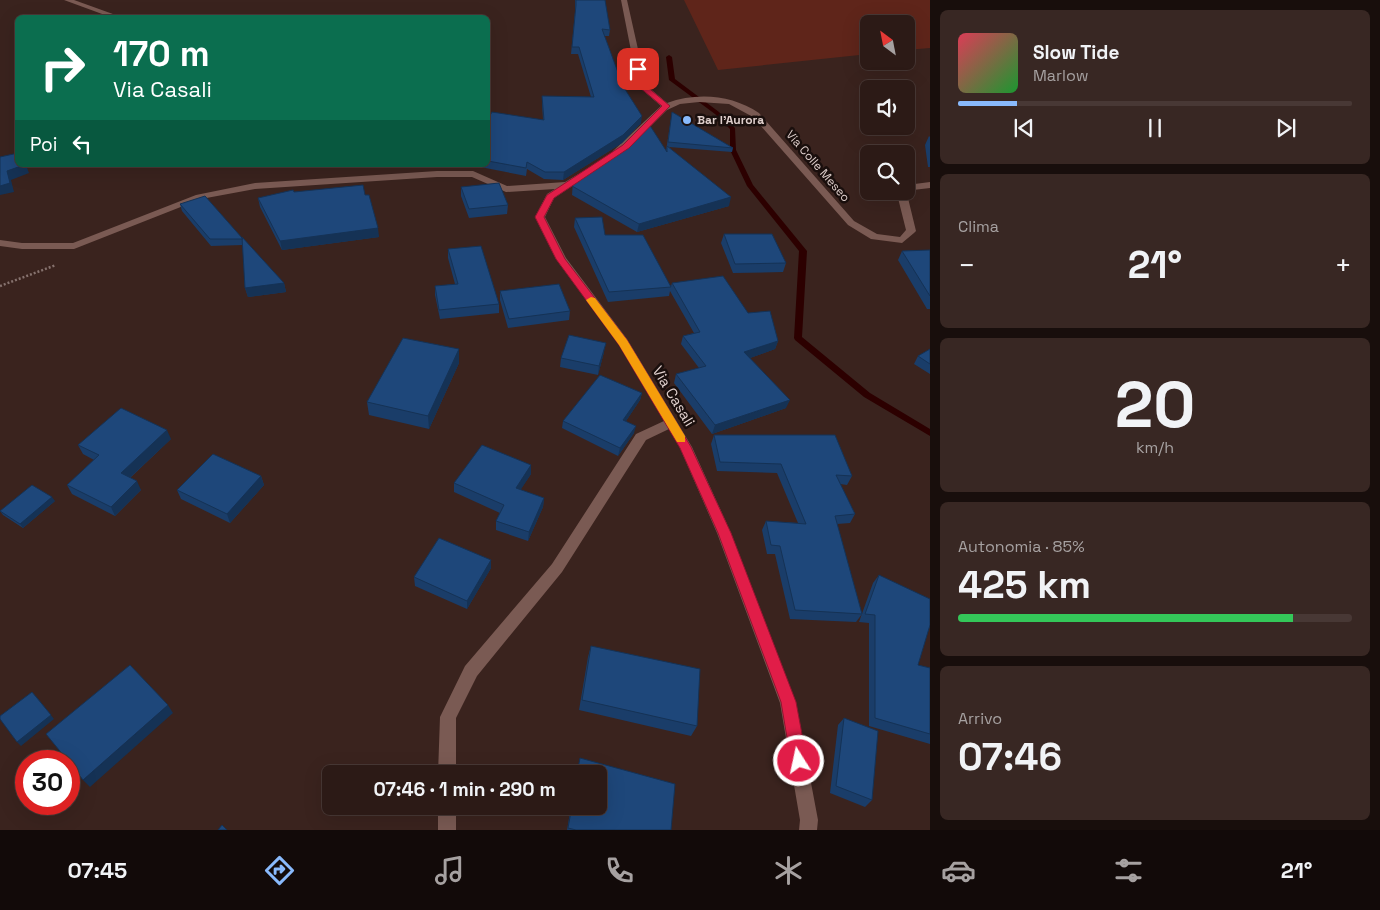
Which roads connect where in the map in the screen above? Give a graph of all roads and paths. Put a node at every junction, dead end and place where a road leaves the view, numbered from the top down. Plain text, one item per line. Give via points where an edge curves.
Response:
1 (67, 0) edge
2 (624, 0) edge
3 (112, 15) edge
4 (666, 106) junction
5 (432, 167) edge
6 (437, 174) junction
7 (567, 185) junction
8 (930, 185) edge
9 (915, 186) edge
10 (903, 200) edge
11 (0, 243) edge
12 (74, 246) junction
13 (0, 286) edge
14 (671, 423) junction
15 (447, 765) edge
16 (447, 815) edge
17 (446, 830) edge
18 (808, 830) edge

1 - 3 street
2 - 4 street via 642,86
4 - 7 street, Via Casali via 626,146
4 - 10 street, Via Colle Meseo via 686,100 716,99 737,104 756,115 851,223 874,237 902,240 911,231
5 - 6 street
6 - 7 street via 473,174 506,189
6 - 12 street via 255,186 199,197
7 - 14 street, Via Casali via 550,196 540,217 561,259 623,342
8 - 9 street, Via Colle Meseo
11 - 12 street
12 - 13 path via 57,264
14 - 15 street via 641,437 558,568 471,671 448,717
14 - 18 street, Via Casali via 686,447 724,533 788,702 809,820
16 - 17 street

